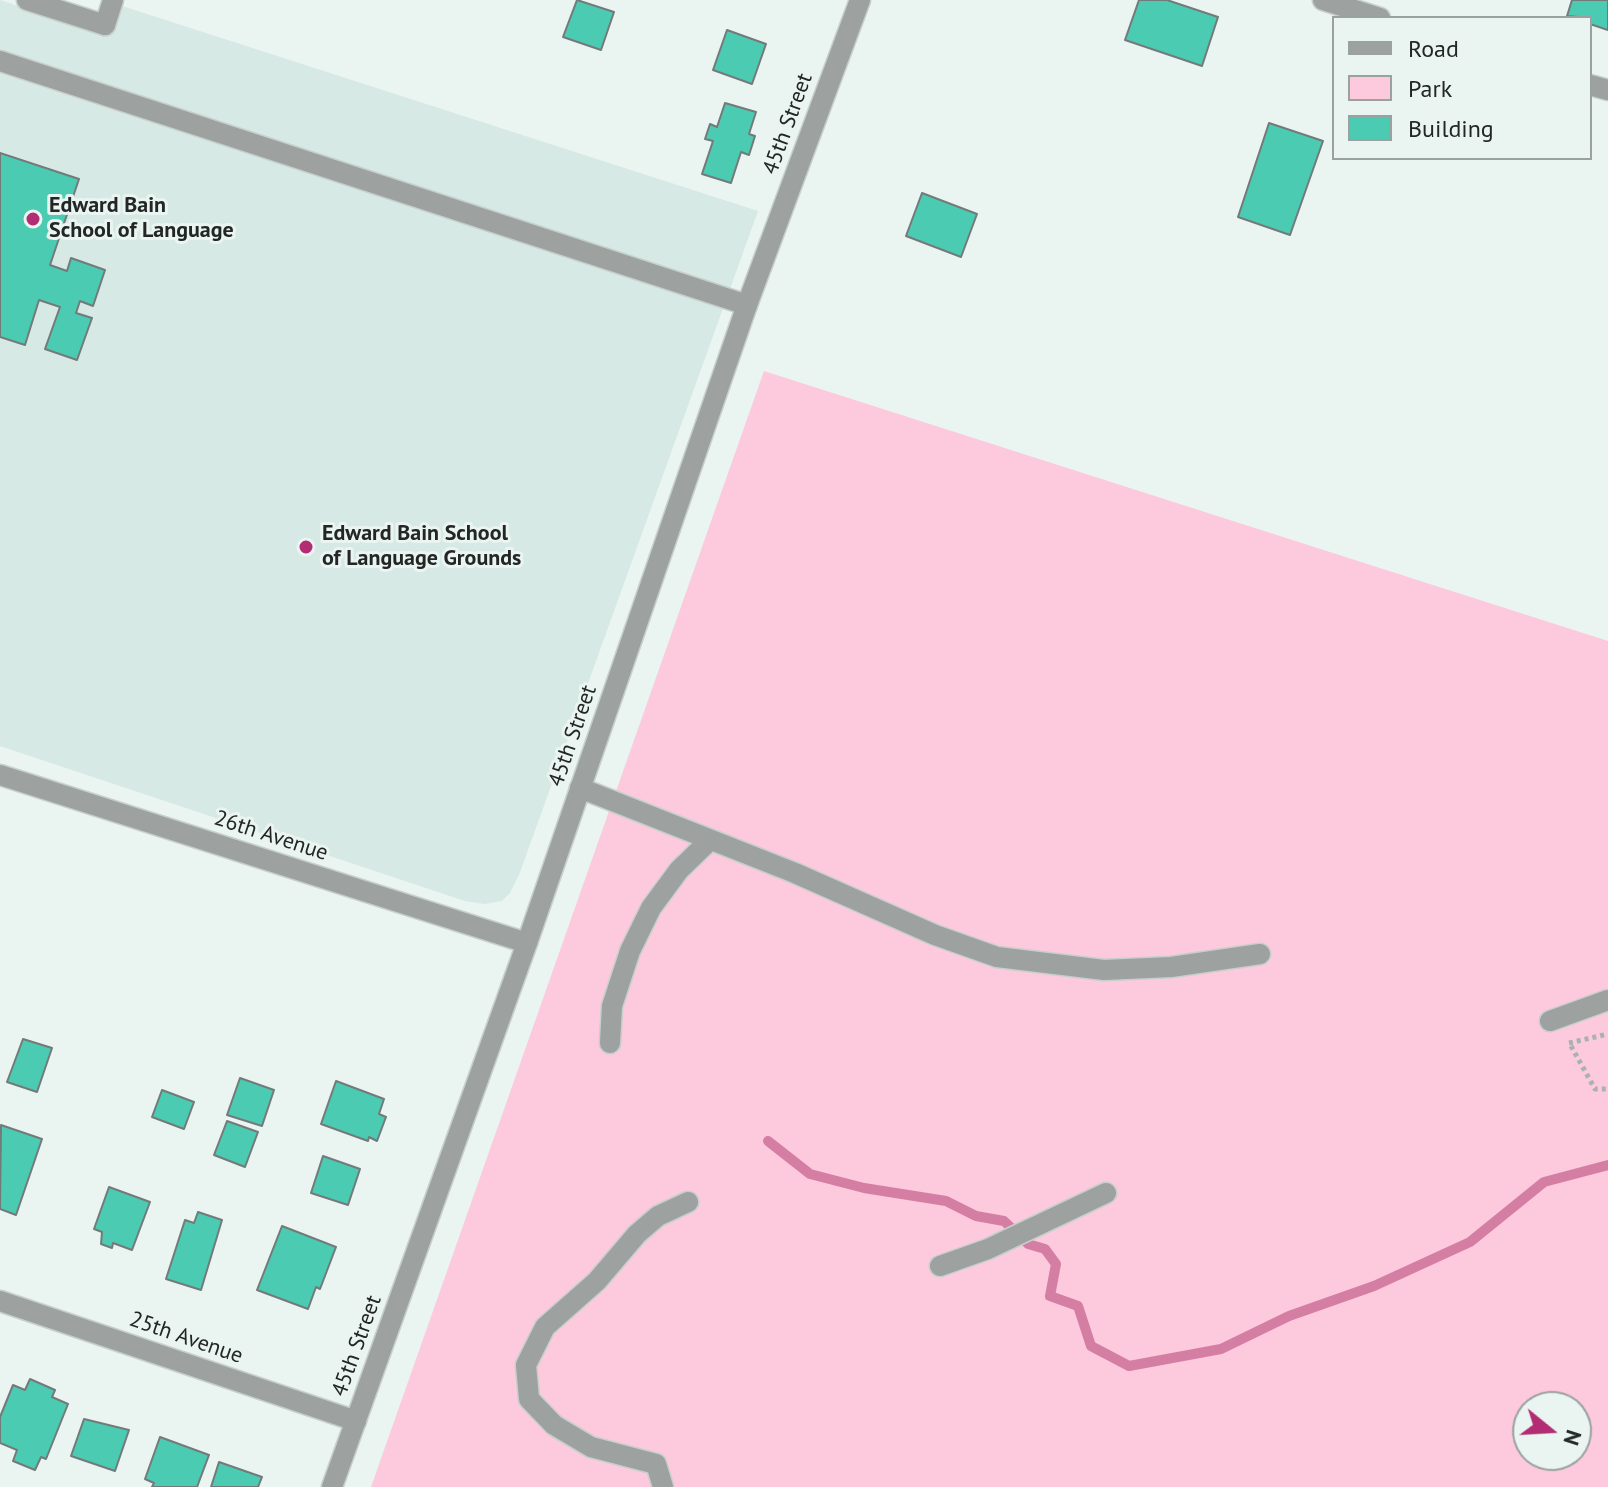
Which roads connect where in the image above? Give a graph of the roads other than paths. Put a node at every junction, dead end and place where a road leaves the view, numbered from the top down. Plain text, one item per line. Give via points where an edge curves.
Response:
1 (27, 0) edge
2 (113, 0) edge
3 (860, 0) edge
4 (1323, 0) edge
5 (1374, 16) edge
6 (0, 61) edge
7 (747, 305) junction
8 (0, 775) edge
9 (580, 788) junction
10 (708, 842) junction
11 (527, 943) junction
12 (1260, 954) dead end
13 (1608, 1000) edge
14 (1550, 1021) dead end
15 (610, 1043) dead end
16 (1106, 1193) dead end
17 (688, 1202) dead end
18 (940, 1266) dead end
19 (0, 1301) edge
20 (356, 1421) junction
21 (332, 1487) edge
22 (663, 1487) edge

1 - 2 street via 105,25
3 - 7 street, 45th Street
4 - 5 street
6 - 7 street
7 - 9 street, 45th Street
8 - 11 street, 26th Avenue
9 - 10 street
9 - 11 street, 45th Street
10 - 12 street via 997,957 1104,970
10 - 15 street via 651,908 630,951 612,1006
11 - 20 street, 45th Street
13 - 14 street
16 - 18 street
17 - 22 street via 658,1216 637,1234 597,1281 545,1327 526,1365 529,1399 554,1425 591,1447 656,1464
19 - 20 street, 25th Avenue
20 - 21 street, 45th Street

